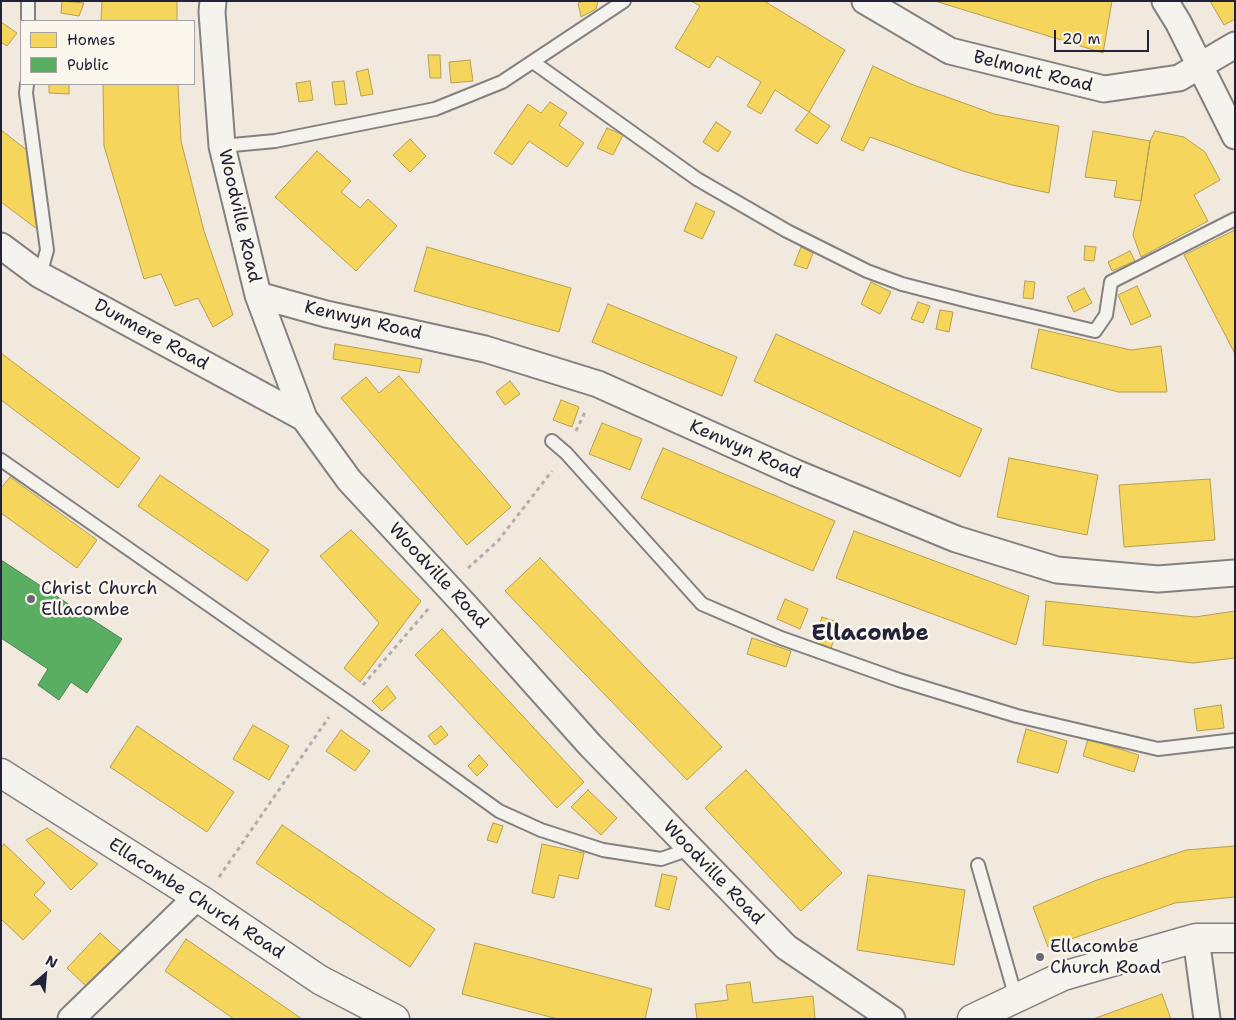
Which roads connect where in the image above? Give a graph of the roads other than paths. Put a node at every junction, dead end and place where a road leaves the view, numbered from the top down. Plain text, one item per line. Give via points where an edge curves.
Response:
1 (28, 1) edge
2 (213, 1) edge
3 (624, 1) edge
4 (865, 1) edge
5 (1165, 1) edge
6 (28, 20) edge
7 (1235, 45) edge
8 (533, 62) junction
9 (1200, 66) junction
10 (26, 85) edge
11 (1235, 136) edge
12 (222, 146) junction
13 (1235, 219) edge
14 (1, 246) edge
15 (40, 275) junction
16 (258, 295) junction
17 (304, 418) junction
18 (552, 441) dead end
19 (1, 460) edge
20 (1235, 573) edge
21 (1235, 740) edge
22 (2, 774) edge
23 (690, 849) junction
24 (978, 865) dead end
25 (200, 899) junction
26 (1196, 938) junction
27 (1235, 938) edge
28 (1016, 998) junction
29 (71, 1019) edge
30 (395, 1019) edge
31 (892, 1019) edge
32 (972, 1019) edge
33 (1207, 1019) edge

1 - 6 lane
2 - 12 street, Woodville Road
3 - 8 lane
4 - 9 street, Belmont Road via 950,51 1104,89 1179,78
5 - 9 street
7 - 9 street, Belmont Road
8 - 12 lane via 502,82 435,109 275,141
8 - 13 lane via 697,179 867,271 902,284 1095,331 1106,315 1111,282
9 - 11 street
10 - 15 lane via 47,250
12 - 16 street, Woodville Road
14 - 15 street, Dunmere Road
15 - 17 street, Dunmere Road
16 - 17 street, Woodville Road
16 - 20 street, Kenwyn Road via 326,314 485,349 598,384 796,473 956,539 1057,570 1158,579
17 - 23 street, Woodville Road via 349,480 590,745
18 - 21 lane via 702,604 772,634 900,680 1017,716 1158,749
19 - 23 lane via 499,811 541,830 603,850 661,858
22 - 25 street, Ellacombe Church Road
23 - 31 street, Woodville Road via 786,948
24 - 28 lane
25 - 29 street
25 - 30 street, Ellacombe Church Road via 320,980
26 - 27 street
26 - 28 street via 1063,976
26 - 33 street
28 - 32 street

